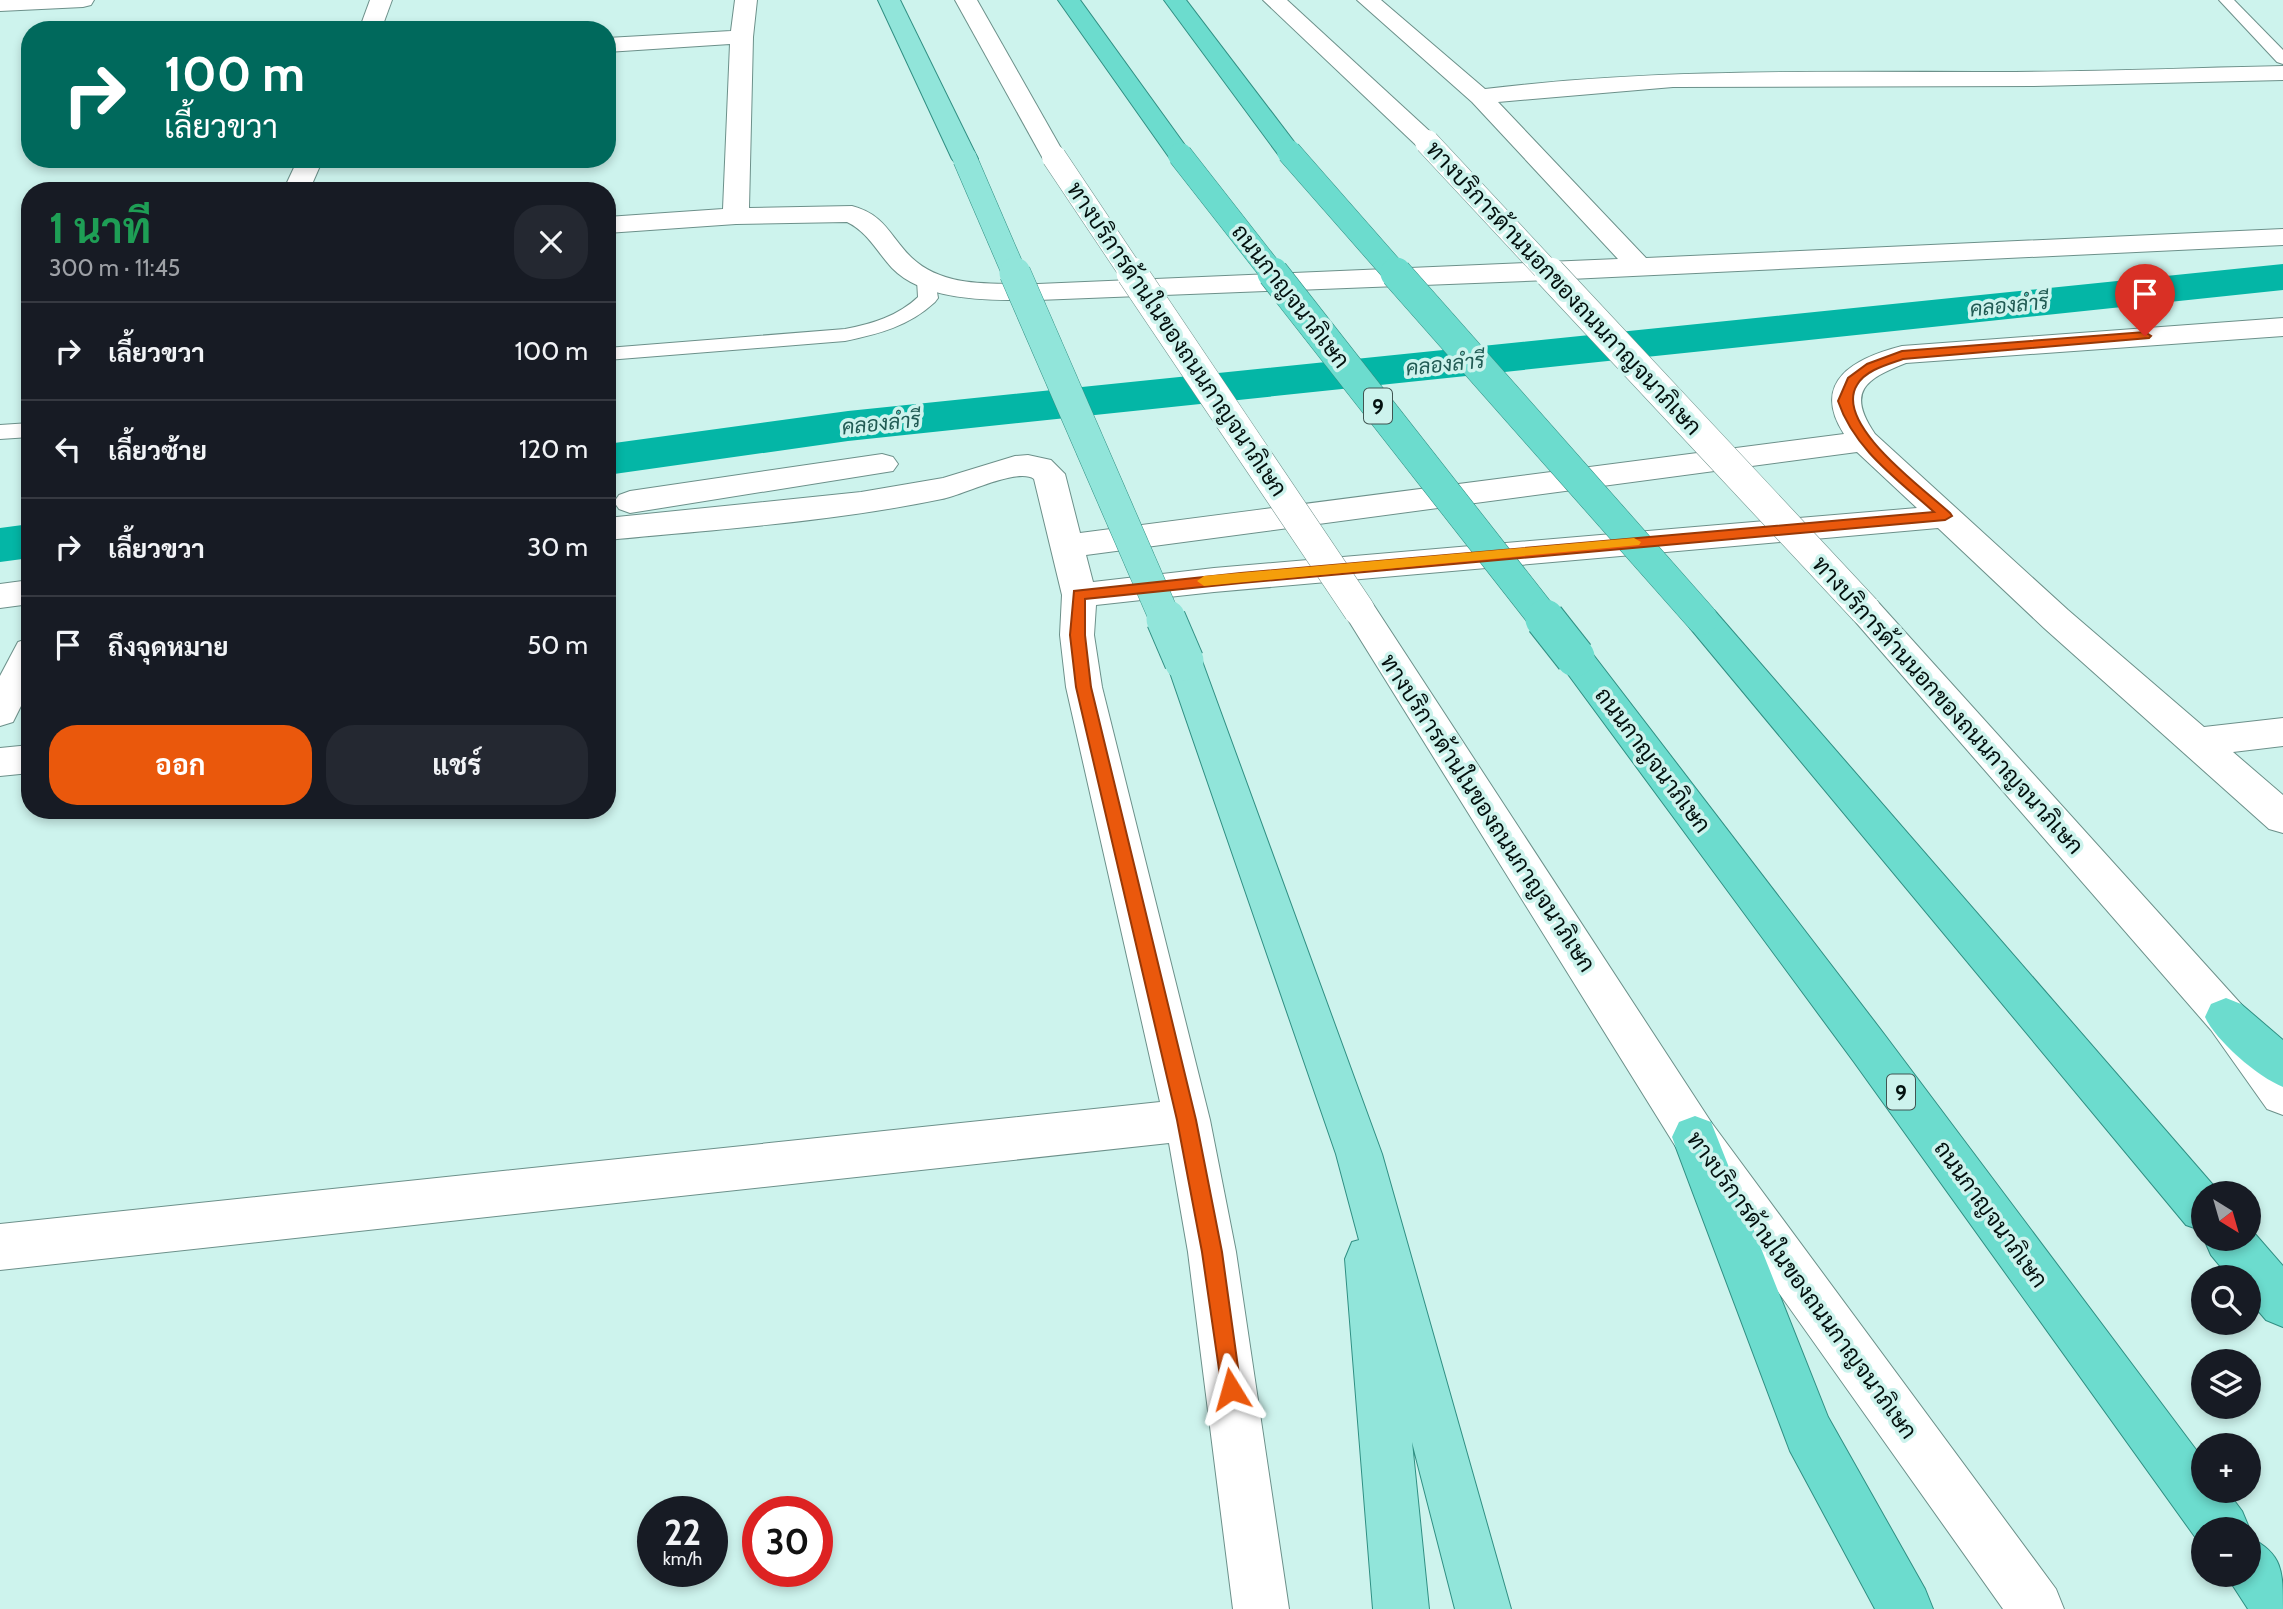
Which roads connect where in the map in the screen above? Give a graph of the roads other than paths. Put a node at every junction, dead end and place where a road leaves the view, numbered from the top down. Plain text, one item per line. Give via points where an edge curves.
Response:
1 (83, 0) edge
2 (381, 0) edge
3 (746, 0) edge
4 (889, 0) edge
5 (967, 0) edge
6 (1069, 0) edge
7 (1175, 0) edge
8 (1274, 0) edge
9 (2227, 0) edge
10 (1374, 1) edge
11 (0, 4) edge
12 (373, 21) edge
13 (742, 37) junction
14 (616, 44) edge
15 (2283, 59) edge
16 (2283, 73) edge
17 (1480, 97) junction
18 (736, 216) junction
19 (616, 224) edge
20 (2283, 237) edge
21 (1639, 266) junction
22 (926, 280) junction
23 (2283, 327) edge
24 (616, 353) edge
25 (21, 431) edge
26 (0, 432) edge
27 (1864, 441) junction
28 (882, 464) dead end
29 (616, 505) edge
30 (1945, 516) junction
31 (616, 527) edge
32 (1069, 546) junction
33 (21, 593) edge
34 (1079, 595) junction
35 (0, 596) edge
36 (21, 669) edge
37 (0, 712) edge
38 (2283, 732) edge
39 (2197, 742) junction
40 (21, 760) edge
41 (0, 762) edge
42 (2283, 818) edge
43 (2226, 1017) junction
44 (2283, 1067) edge
45 (2283, 1095) edge
46 (1187, 1120) junction
47 (1695, 1137) junction
48 (1359, 1154) junction
49 (2191, 1195) edge
50 (0, 1247) edge
51 (2238, 1251) edge
52 (2283, 1303) edge
53 (2213, 1517) edge
54 (2261, 1580) edge
55 (1261, 1609) edge
56 (1401, 1609) edge
57 (1483, 1609) edge
58 (1905, 1609) edge
59 (2036, 1609) edge
60 (2282, 1609) edge

1 - 11 street
2 - 12 street
3 - 13 street
4 - 48 main road, bridge via 965,159 1184,661
5 - 47 street, ทางบริการด้านในของถนนกาญจนาภิเษก, bridge via 1054,157 1359,610
6 - 53 highway, ถนนกาญจนาภิเษก / 9, bridge via 1181,155 1575,657
7 - 49 highway, bridge via 1289,152 1702,619
8 - 43 street, ทางบริการด้านนอกของถนนกาญจนาภิเษก, bridge via 1427,142 1864,610
9 - 15 lane
10 - 17 street
13 - 14 street
13 - 18 street
16 - 17 street via 1999,79 1800,77 1593,84
17 - 21 street
18 - 19 street
18 - 22 street via 852,214 870,223 903,264
20 - 21 street
21 - 22 street via 1038,292 973,290
22 - 24 lane via 929,298 914,313 876,329
23 - 27 street via 1902,355 1871,367 1852,381 1844,401
25 - 26 lane
27 - 30 street
27 - 32 street
28 - 29 street
30 - 34 street
30 - 39 street
31 - 32 street via 837,506 947,487 1037,464 1049,474
32 - 34 street
33 - 35 street
34 - 46 street via 1077,635 1084,687
36 - 37 street
38 - 39 street
39 - 42 street
40 - 41 street
43 - 44 highway
43 - 45 street, ทางบริการด้านนอกของถนนกาญจนาภิเษก
46 - 50 street
46 - 55 street via 1212,1252
47 - 58 highway via 1808,1433
47 - 59 street, ทางบริการด้านในของถนนกาญจนาภิเษก
48 - 56 main road
48 - 57 main road
51 - 52 highway
54 - 60 highway

